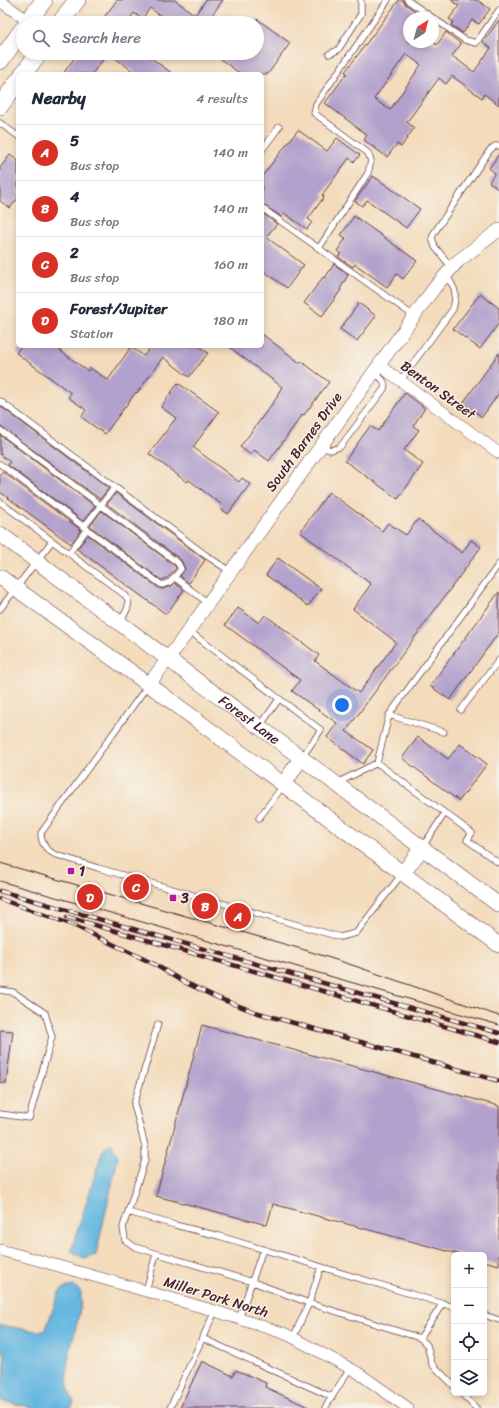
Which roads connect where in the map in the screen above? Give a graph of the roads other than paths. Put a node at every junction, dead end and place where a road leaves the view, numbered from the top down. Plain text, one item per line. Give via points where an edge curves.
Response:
1 (44, 0) edge
2 (77, 0) edge
3 (361, 0) edge
4 (388, 0) edge
5 (408, 0) edge
6 (0, 1) edge
7 (499, 10) edge
8 (18, 16) edge
9 (33, 16) edge
10 (65, 16) edge
11 (16, 39) edge
12 (329, 54) dead end
13 (33, 60) edge
14 (0, 61) edge
15 (24, 72) edge
16 (15, 88) edge
17 (0, 106) edge
18 (0, 123) edge
19 (279, 127) dead end
20 (16, 135) edge
21 (499, 146) edge
22 (264, 147) edge
23 (264, 209) edge
24 (499, 230) edge
25 (319, 248) junction
26 (449, 271) junction
27 (414, 316) junction
28 (376, 369) junction
29 (400, 381) junction
30 (0, 401) edge
31 (0, 430) edge
32 (499, 453) edge
33 (0, 465) edge
34 (115, 487) junction
35 (0, 502) edge
36 (101, 505) junction
37 (86, 528) junction
38 (0, 534) edge
39 (52, 541) junction
40 (69, 554) junction
41 (37, 561) junction
42 (499, 564) edge
43 (231, 572) junction
44 (0, 577) edge
45 (174, 577) junction
46 (16, 589) junction
47 (209, 603) junction
48 (0, 609) edge
49 (119, 622) junction
50 (189, 630) junction
51 (168, 659) junction
52 (499, 660) edge
53 (149, 684) junction
54 (279, 699) junction
55 (461, 710) dead end
56 (389, 715) junction
57 (259, 728) junction
58 (444, 732) dead end
59 (301, 758) junction
60 (377, 763) junction
61 (284, 784) junction
62 (335, 784) junction
63 (445, 813) junction
64 (259, 818) dead end
65 (422, 848) junction
66 (499, 863) edge
67 (403, 873) junction
68 (498, 902) edge
69 (499, 945) edge
70 (0, 990) edge
71 (158, 1024) dead end
72 (0, 1114) edge
73 (128, 1212) junction
74 (263, 1249) junction
75 (1, 1252) edge
76 (156, 1254) junction
77 (321, 1267) junction
78 (253, 1282) junction
79 (146, 1291) junction
80 (309, 1303) junction
81 (443, 1303) junction
82 (451, 1305) edge
83 (215, 1311) junction
84 (487, 1316) edge
85 (239, 1319) junction
86 (499, 1320) edge
87 (202, 1338) junction
88 (293, 1338) junction
89 (420, 1338) junction
90 (350, 1368) junction
91 (451, 1383) edge
92 (464, 1396) edge
93 (332, 1397) junction
94 (170, 1408) edge
95 (325, 1408) edge
96 (408, 1408) edge
97 (476, 1408) edge

1 - 9 main road
2 - 10 main road
3 - 12 lane via 361,14 338,50
4 - 25 lane via 316,104 314,113 368,153 371,161 368,173
5 - 7 lane via 464,40 476,43
6 - 8 street
11 - 14 main road
13 - 15 main road
16 - 17 main road
18 - 20 lane
19 - 22 lane
21 - 26 lane via 490,150 432,238
23 - 25 lane
24 - 26 street, South Barnes Drive via 458,261
25 - 27 lane
26 - 27 street, South Barnes Drive
26 - 29 lane via 456,297 453,309
27 - 28 street, South Barnes Drive
28 - 29 street, Benton Street
28 - 43 street, South Barnes Drive
29 - 32 street, Benton Street
30 - 34 lane
31 - 36 lane
33 - 37 lane
34 - 36 lane
34 - 43 lane
35 - 39 lane
36 - 37 lane
36 - 45 lane via 178,563 181,569
37 - 40 lane
37 - 45 lane via 162,585
38 - 41 main road, Forest Lane
39 - 40 lane
39 - 41 lane
40 - 49 lane via 126,596 128,608
41 - 46 lane
41 - 49 main road, Forest Lane
42 - 56 lane
43 - 47 street, South Barnes Drive
44 - 46 main road
45 - 47 lane
46 - 48 lane
46 - 53 main road
47 - 50 street, South Barnes Drive
49 - 51 main road, Forest Lane
50 - 51 street, South Barnes Drive
50 - 54 lane
51 - 53 street, South Barnes Drive
51 - 57 main road, Forest Lane
52 - 55 lane
53 - 61 main road
53 - 67 lane via 41,832 41,839 48,851 105,870 340,937 356,933
54 - 57 lane
54 - 59 lane via 321,730
56 - 58 lane
56 - 60 lane
57 - 59 main road, Forest Lane
59 - 61 main road
59 - 62 main road, Forest Lane
60 - 62 lane
60 - 63 lane
61 - 64 lane
61 - 67 main road
62 - 65 main road, Forest Lane
63 - 65 lane
63 - 66 lane via 472,833 467,840
65 - 67 main road
65 - 68 main road, Forest Lane
67 - 69 main road
70 - 72 lane via 13,992 45,1013 52,1037 29,1118
71 - 73 lane via 134,1104 145,1146 145,1160
73 - 74 lane
73 - 76 lane via 123,1227 125,1240 135,1247
74 - 77 lane
74 - 78 lane
75 - 79 street, Miller Park North
76 - 78 lane
76 - 79 lane
77 - 80 lane
77 - 81 lane
78 - 80 lane
78 - 85 lane
79 - 83 street, Miller Park North
80 - 88 lane
80 - 89 lane
81 - 82 lane
81 - 89 lane
83 - 85 street, Miller Park North
83 - 87 lane
84 - 86 lane
85 - 88 street, Miller Park North
87 - 93 lane
87 - 94 lane
88 - 90 street, Miller Park North
89 - 91 lane via 427,1345 432,1364
90 - 93 lane
90 - 96 street, Miller Park North
92 - 97 lane
93 - 95 lane

